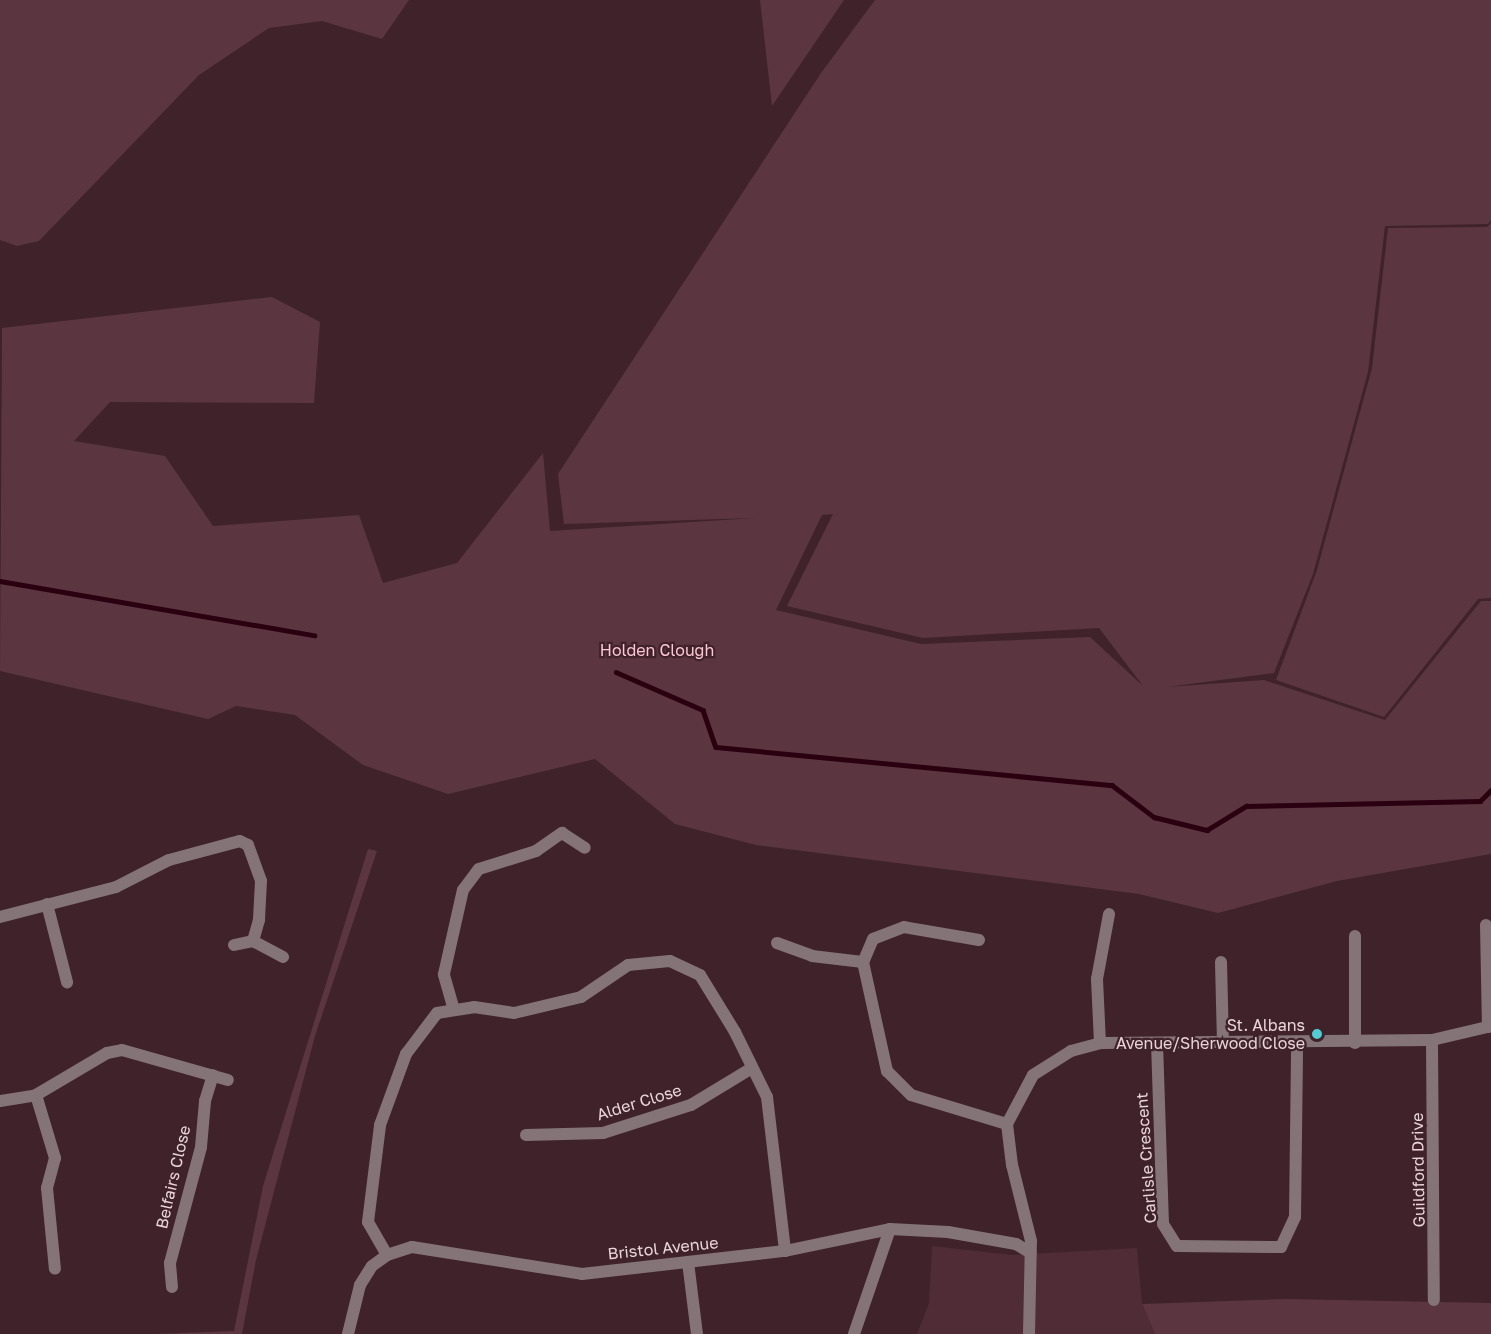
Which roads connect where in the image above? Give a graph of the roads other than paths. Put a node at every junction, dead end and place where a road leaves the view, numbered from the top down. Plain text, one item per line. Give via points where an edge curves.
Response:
1 (585, 848) dead end
2 (47, 904) junction
3 (1109, 914) dead end
4 (0, 917) edge
5 (1486, 925) dead end
6 (1355, 936) dead end
7 (979, 940) dead end
8 (253, 942) junction
9 (777, 943) dead end
10 (234, 945) dead end
11 (283, 957) dead end
12 (863, 962) junction
13 (1221, 962) dead end
14 (67, 982) dead end
15 (454, 1010) junction
16 (1489, 1026) edge
17 (1432, 1040) junction
18 (1100, 1043) junction
19 (1157, 1043) junction
20 (1223, 1043) junction
21 (1355, 1043) junction
22 (1297, 1044) junction
23 (752, 1068) junction
24 (213, 1075) junction
25 (228, 1080) dead end
26 (36, 1095) junction
27 (0, 1101) edge
28 (1007, 1124) junction
29 (526, 1135) dead end
30 (890, 1229) junction
31 (785, 1251) junction
32 (1031, 1253) junction
33 (387, 1255) junction
34 (688, 1262) junction
35 (55, 1269) dead end
36 (172, 1287) dead end
37 (1434, 1300) dead end
38 (348, 1334) edge
39 (697, 1334) edge
40 (854, 1334) edge
41 (1029, 1334) edge

1 - 15 street via 562,833 536,852 479,869 463,890 444,974
2 - 4 street
2 - 8 street via 116,887 169,860 240,841 248,845 261,881 259,920
2 - 14 street
3 - 18 street via 1098,979
5 - 16 street
6 - 21 street
7 - 12 street via 904,927 873,939
8 - 10 street
8 - 11 street
9 - 12 street via 812,956
12 - 28 street via 887,1071 911,1095
13 - 20 street
15 - 23 street via 474,1007 514,1013 581,997 628,965 670,961 700,975
15 - 33 street via 437,1013 406,1054 380,1125 368,1222
16 - 17 street
17 - 21 street
17 - 37 street, Guildford Drive
18 - 19 street
18 - 28 street via 1071,1051 1033,1075
19 - 20 street
19 - 22 street, Carlisle Crescent via 1163,1224 1177,1246 1281,1247 1295,1217
20 - 22 street
21 - 22 street
23 - 29 street, Alder Close via 691,1105 603,1133
23 - 31 street via 767,1097
24 - 25 street
24 - 26 street via 122,1050 107,1053
24 - 36 street, Belfairs Close via 205,1101 201,1147 170,1263
26 - 27 street
26 - 35 street via 55,1158 47,1188
28 - 32 street
30 - 31 street, Bristol Avenue
30 - 32 street, Bristol Avenue via 948,1232 1016,1244
30 - 40 street
31 - 34 street, Bristol Avenue
32 - 41 street
33 - 34 street, Bristol Avenue via 412,1247 428,1248 582,1274
33 - 38 street, Bristol Avenue via 372,1266 360,1285
34 - 39 street

